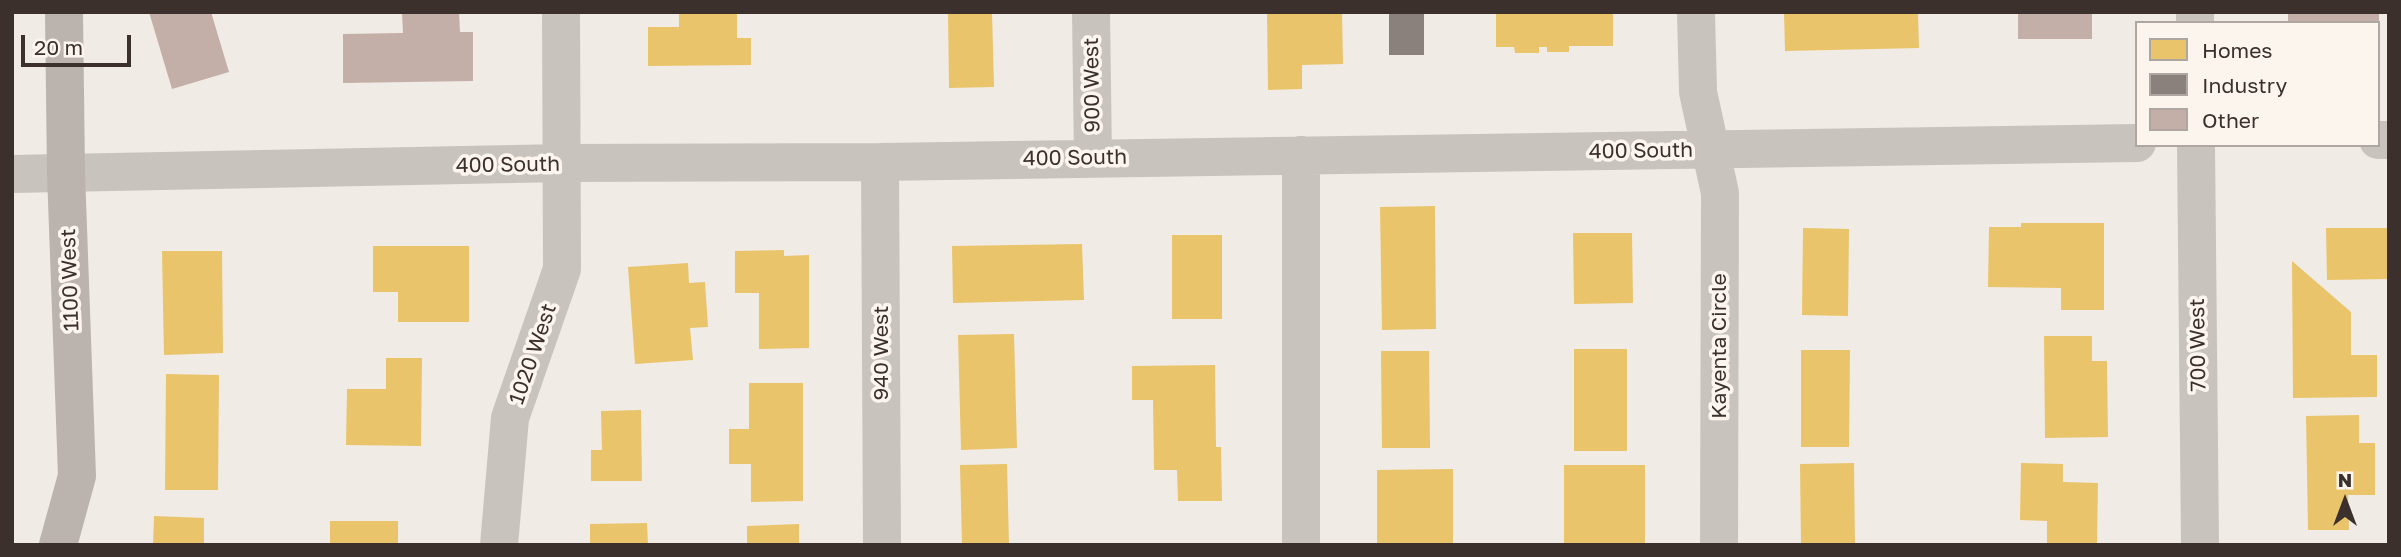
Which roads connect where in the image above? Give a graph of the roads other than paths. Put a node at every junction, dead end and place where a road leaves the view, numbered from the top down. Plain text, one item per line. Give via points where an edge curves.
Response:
1 (64, 12) edge
2 (561, 12) edge
3 (1091, 12) edge
4 (1696, 12) edge
5 (2135, 143) edge
6 (2196, 147) edge
7 (1711, 149) junction
8 (1301, 155) junction
9 (1093, 158) junction
10 (880, 162) junction
11 (563, 163) junction
12 (66, 173) junction
13 (12, 174) edge
14 (58, 545) edge
15 (499, 545) edge
16 (882, 545) edge
17 (1301, 545) edge
18 (1719, 545) edge
19 (2200, 545) edge

1 - 12 street, 1100 West
2 - 11 street, 1020 West
3 - 9 street, 900 West
4 - 7 street, Kayenta Circle via 1698,92
5 - 7 street, 400 South
6 - 19 street, 700 West
7 - 8 street, 400 South
7 - 18 street, Kayenta Circle via 1720,193
8 - 9 street, 400 South
8 - 17 street
9 - 10 street, 400 South
10 - 11 street, 400 South
10 - 16 street, 940 West
11 - 12 street, 400 South
11 - 15 street, 1020 West via 562,269 510,418
12 - 13 street, 400 South
12 - 14 street, 1100 West via 76,476

